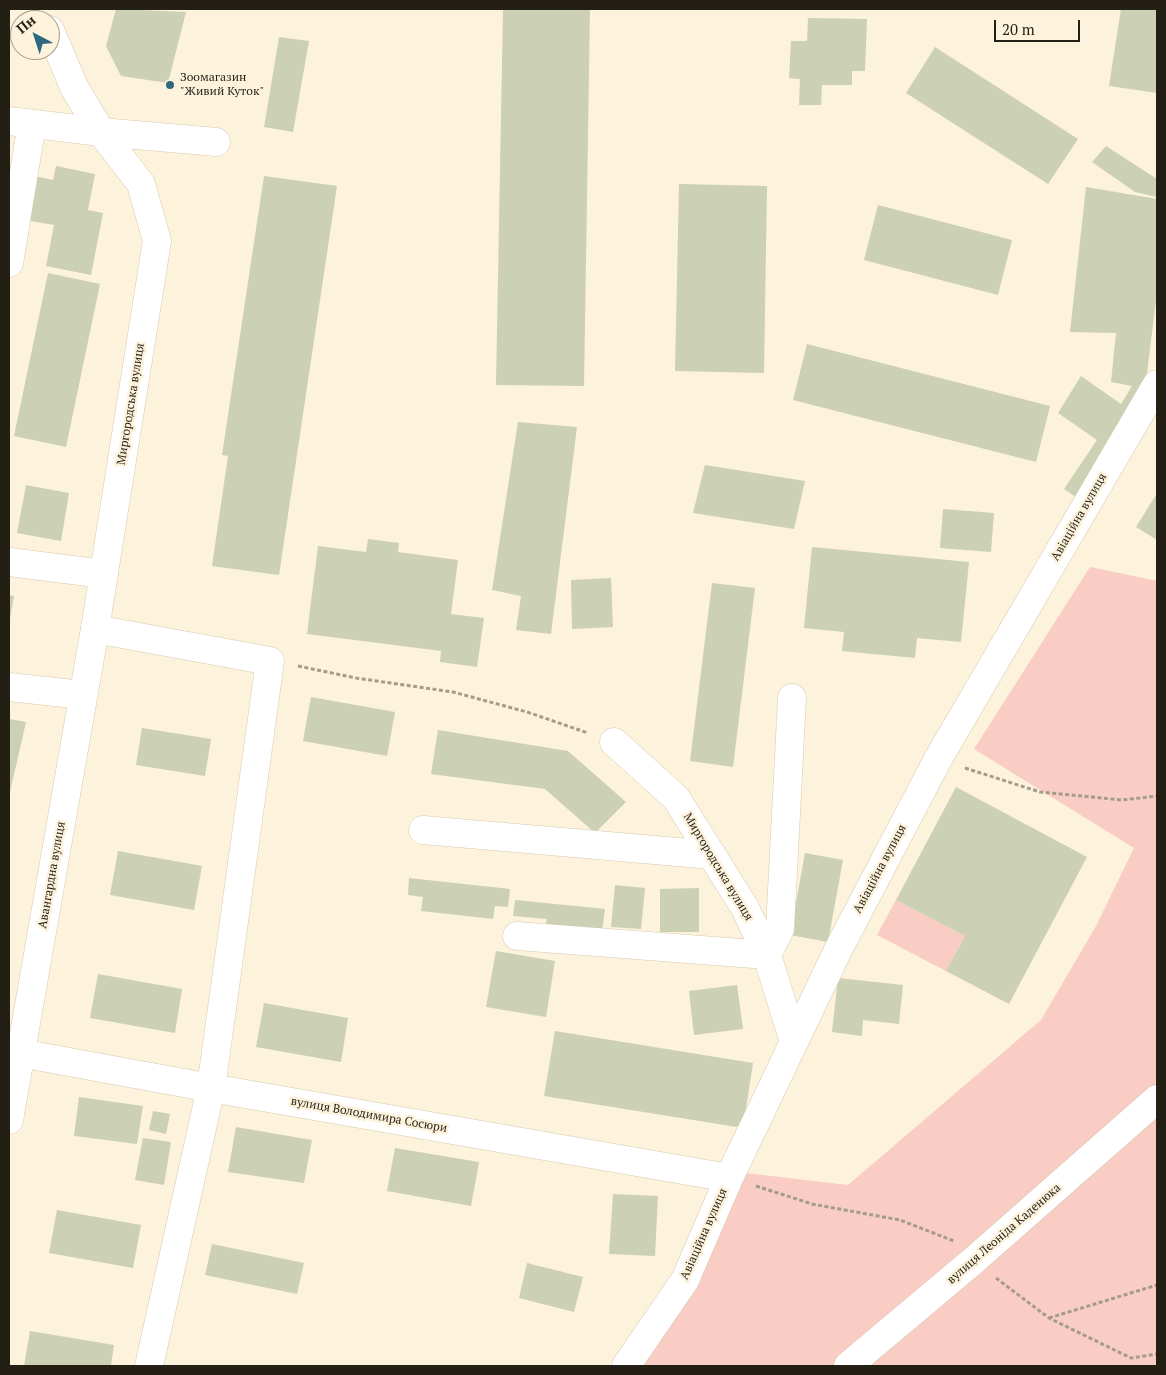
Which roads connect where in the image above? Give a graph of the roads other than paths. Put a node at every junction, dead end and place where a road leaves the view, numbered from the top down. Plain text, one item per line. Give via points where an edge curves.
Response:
1 (60, 54) edge
2 (20, 122) edge
3 (101, 132) junction
4 (216, 142) dead end
5 (9, 263) edge
6 (1157, 384) edge
7 (9, 562) edge
8 (104, 574) junction
9 (95, 629) junction
10 (9, 687) edge
11 (83, 696) junction
12 (792, 698) dead end
13 (614, 742) road end
14 (423, 830) dead end
15 (712, 855) junction
16 (517, 936) dead end
17 (768, 955) junction
18 (794, 1042) junction
19 (15, 1052) edge
20 (211, 1088) junction
21 (1157, 1099) edge
22 (9, 1120) edge
23 (729, 1178) junction
24 (149, 1366) edge
25 (626, 1366) edge
26 (848, 1366) edge

1 - 3 street, Миргородська вулиця via 74,87
2 - 3 street
2 - 5 street
3 - 4 street
3 - 8 street, Миргородська вулиця via 141,184 157,241
6 - 18 street, Авіаційна вулиця via 938,759 839,948
7 - 8 street
8 - 9 street, Миргородська вулиця
9 - 11 street, Авангардна вулиця
9 - 20 street via 270,661
10 - 11 street
11 - 19 street, Авангардна вулиця
12 - 17 street via 780,928
13 - 15 street, Миргородська вулиця via 676,798
14 - 15 street
15 - 17 street, Миргородська вулиця via 745,908
16 - 17 street
17 - 18 street, Миргородська вулиця
18 - 23 street, Авіаційна вулиця
19 - 20 street, вулиця Володимира Сосюри
19 - 22 street, Авангардна вулиця
20 - 23 street, вулиця Володимира Сосюри
20 - 24 street
21 - 26 street, вулиця Леоніда Каденюка
23 - 25 street, Авіаційна вулиця via 685,1280

